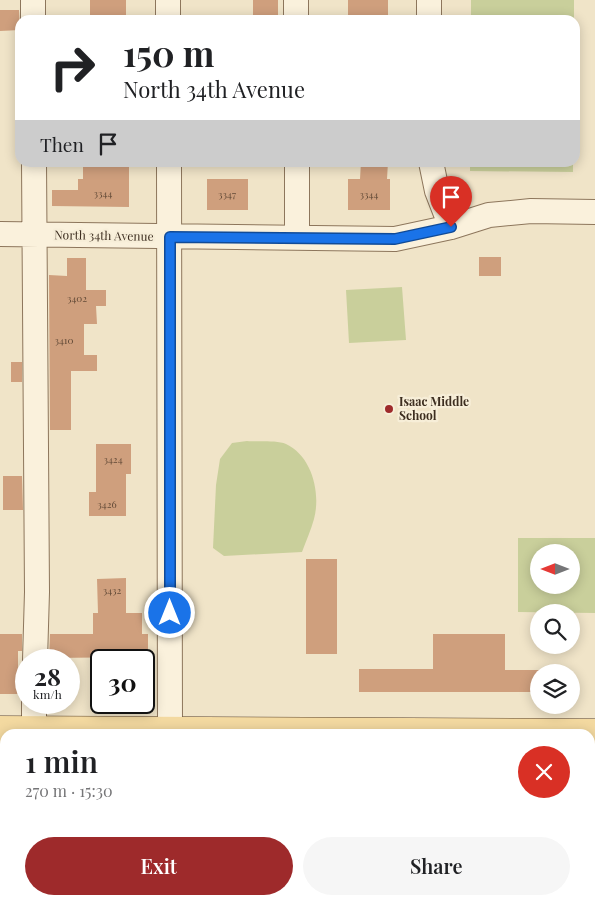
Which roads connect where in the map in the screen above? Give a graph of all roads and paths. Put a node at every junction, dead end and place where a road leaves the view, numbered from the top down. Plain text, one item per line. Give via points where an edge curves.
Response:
1 (33, 0) edge
2 (168, 0) edge
3 (296, 0) edge
4 (429, 0) edge
5 (33, 15) edge
6 (168, 15) edge
7 (296, 15) edge
8 (429, 15) edge
9 (34, 167) edge
10 (169, 167) edge
11 (297, 167) edge
12 (431, 167) edge
13 (595, 212) edge
14 (451, 227) junction
15 (0, 234) edge
16 (34, 235) junction
17 (170, 237) junction
18 (298, 238) junction
19 (35, 649) edge
20 (34, 714) edge
21 (34, 729) edge
22 (170, 729) edge

1 - 5 street
2 - 6 street
3 - 7 street
4 - 8 street
9 - 16 street
10 - 17 street
11 - 18 street
12 - 14 street
13 - 14 street, North 34th Avenue via 531,211 489,215
14 - 18 street, North 34th Avenue via 395,239
15 - 16 street, North 34th Avenue
16 - 17 street, North 34th Avenue
16 - 19 street
17 - 18 street, North 34th Avenue
17 - 22 street
20 - 21 street

